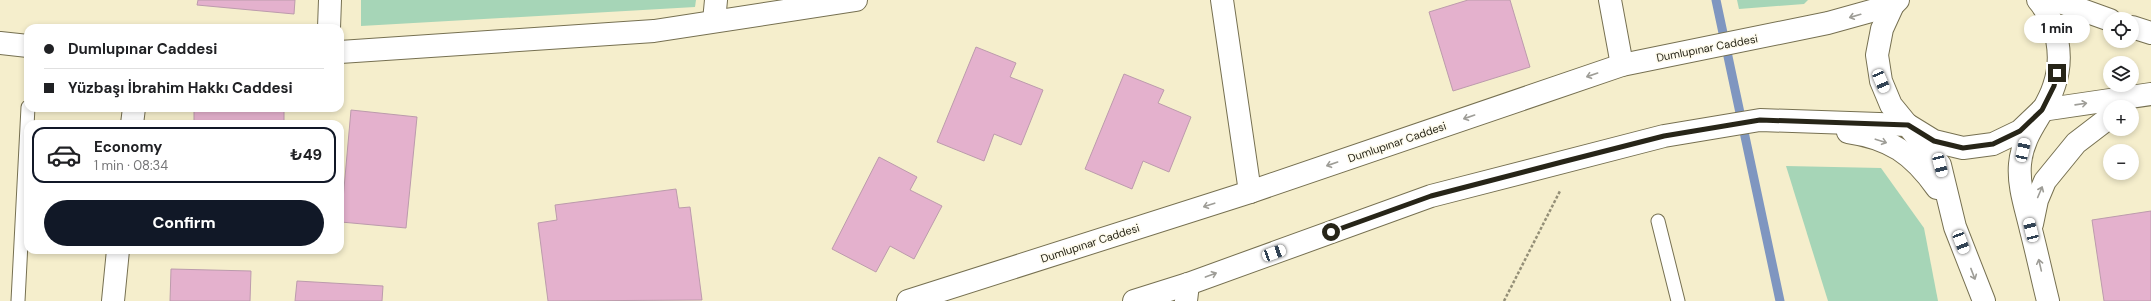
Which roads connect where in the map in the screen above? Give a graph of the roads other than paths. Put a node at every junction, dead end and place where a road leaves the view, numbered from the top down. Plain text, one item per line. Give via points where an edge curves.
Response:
1 (330, 0) edge
2 (716, 0) edge
3 (856, 0) edge
4 (1222, 0) edge
5 (1610, 0) edge
6 (2038, 0) edge
7 (2054, 0) edge
8 (1894, 2) edge
9 (2103, 18) edge
10 (714, 21) junction
11 (329, 24) edge
12 (2139, 29) edge
13 (2151, 32) edge
14 (0, 43) edge
15 (24, 46) edge
16 (344, 52) edge
17 (1622, 65) junction
18 (2151, 94) edge
19 (2151, 100) edge
20 (2139, 105) edge
21 (2042, 110) junction
22 (1760, 120) junction
23 (2103, 122) edge
24 (1908, 125) junction
25 (24, 185) edge
26 (1250, 192) junction
27 (1658, 221) dead end
28 (1955, 227) junction
29 (2031, 230) junction
30 (118, 254) edge
31 (1187, 292) edge
32 (18, 301) edge
33 (113, 301) edge
34 (908, 301) edge
35 (1134, 301) edge
36 (1678, 301) edge
37 (1984, 301) edge
38 (2048, 301) edge

1 - 11 main road
2 - 10 main road
3 - 10 main road
4 - 26 main road
5 - 17 main road
6 - 21 main road via 2046,9 2056,33 2059,60 2054,86
7 - 9 main road
8 -> 17 main road, Dumlupınar Caddesi via 1828,23
8 - 24 main road via 1882,29 1877,55 1881,81 1891,105
10 - 16 main road via 654,31
12 - 13 main road
14 - 15 main road
17 -> 26 main road, Dumlupınar Caddesi
21 -> 18 main road
19 - 20 main road
21 - 24 main road via 2020,131 1993,144 1963,148 1934,141
21 - 29 main road via 2026,136 2020,164 2021,191
22 - 24 main road
22 -> 28 main road via 1858,133 1907,153 1922,166 1938,189
31 -> 22 main road via 1431,196 1664,136
29 -> 23 main road via 2037,200 2045,181 2076,143
24 - 28 main road via 1940,165
25 - 32 lane
26 -> 34 main road, Dumlupınar Caddesi
27 - 36 lane
28 -> 37 main road
38 -> 29 main road
30 - 33 main road
31 - 35 main road

